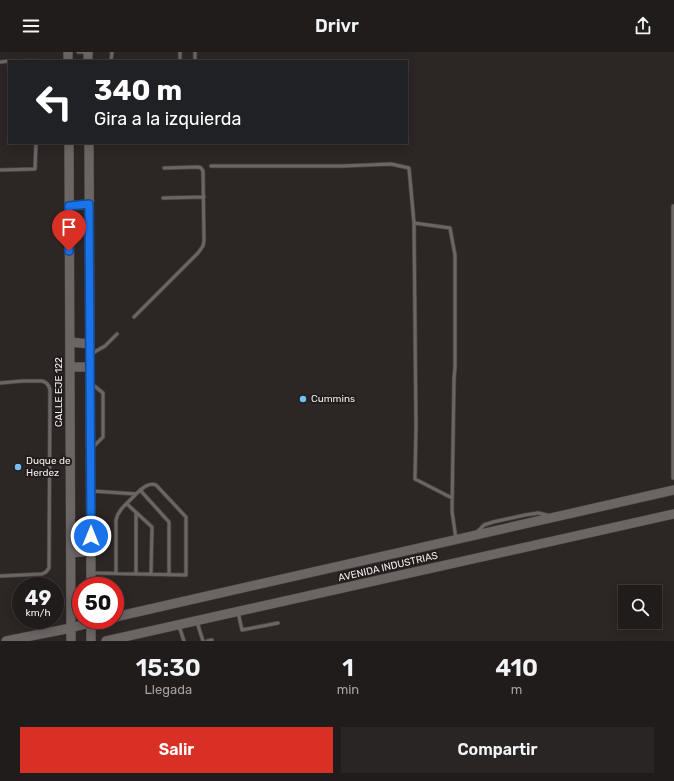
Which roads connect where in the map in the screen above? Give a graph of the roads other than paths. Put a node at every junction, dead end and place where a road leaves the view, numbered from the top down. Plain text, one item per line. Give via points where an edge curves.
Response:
1 (78, 52) edge
2 (88, 52) edge
3 (36, 144) edge
4 (68, 144) edge
5 (89, 144) edge
6 (211, 166) dead end
7 (164, 168) dead end
8 (0, 170) edge
9 (204, 197) junction
10 (163, 198) dead end
11 (89, 204) junction
12 (69, 206) junction
13 (673, 206) dead end
14 (414, 223) junction
15 (674, 271) edge
16 (674, 277) edge
17 (134, 317) dead end
18 (116, 334) dead end
19 (70, 342) junction
20 (90, 344) junction
21 (674, 347) edge
22 (674, 352) edge
23 (90, 355) junction
24 (70, 367) junction
25 (90, 367) junction
26 (90, 382) junction
27 (0, 383) edge
28 (90, 450) junction
29 (674, 478) edge
30 (140, 490) junction
31 (674, 490) edge
32 (90, 491) junction
33 (136, 494) junction
34 (452, 498) junction
35 (127, 504) junction
36 (136, 512) junction
37 (674, 514) edge
38 (456, 540) junction
39 (91, 551) junction
40 (71, 553) junction
41 (91, 573) junction
42 (116, 573) junction
43 (136, 574) junction
44 (151, 574) junction
45 (169, 575) junction
46 (0, 576) edge
47 (91, 577) edge
48 (238, 612) junction
49 (124, 615) edge
50 (196, 621) junction
51 (278, 623) dead end
52 (179, 625) junction
53 (71, 628) junction
54 (93, 629) edge
55 (6, 641) edge
56 (71, 641) edge
57 (91, 641) edge
58 (106, 641) edge
59 (184, 641) edge
60 (203, 641) edge
61 (207, 641) edge
62 (212, 641) edge

1 - 2 lane
3 - 8 lane via 35,169
4 - 12 main road, CALLE EJE 122
5 - 11 main road
6 - 14 lane via 391,164 409,168
7 - 9 lane via 201,168 204,175
9 - 10 lane
9 - 17 lane via 204,241 201,250
11 - 12 main road
11 - 20 main road
12 - 19 main road, CALLE EJE 122
13 - 15 lane
14 - 34 lane via 415,479
14 - 34 lane via 450,228 455,255
15 - 16 lane
16 - 21 lane
18 - 23 lane
19 - 20 main road
19 - 24 main road, CALLE EJE 122
20 - 23 main road
21 - 22 lane
22 - 29 lane
23 - 25 main road
24 - 25 main road
24 - 40 main road, CALLE EJE 122
25 - 26 main road
26 - 28 main road
26 - 28 lane via 103,393 103,437
27 - 46 lane via 47,383 50,390 50,422 49,568 42,574
28 - 32 main road
30 - 33 lane
30 - 45 lane via 169,522
30 - 45 lane via 147,485 156,485 186,516 186,575
31 - 38 main road, AVENIDA INDUSTRIAS
32 - 33 lane
32 - 39 main road
33 - 35 lane
34 - 38 lane
35 - 36 lane
35 - 42 lane via 119,511 116,520
36 - 43 lane
36 - 44 lane via 152,527
37 - 48 main road, AVENIDA INDUSTRIAS
38 - 49 main road, AVENIDA INDUSTRIAS
39 - 40 main road
39 - 41 main road
40 - 53 main road, CALLE EJE 122
41 - 42 lane
41 - 47 main road
42 - 43 lane
43 - 44 lane
44 - 45 lane
48 - 50 main road, AVENIDA INDUSTRIAS
48 - 51 lane via 242,630
50 - 52 main road, AVENIDA INDUSTRIAS
50 - 60 lane
52 - 58 main road, AVENIDA INDUSTRIAS
52 - 59 lane
53 - 55 main road
53 - 56 main road, CALLE EJE 122
54 - 57 main road
61 - 62 lane

